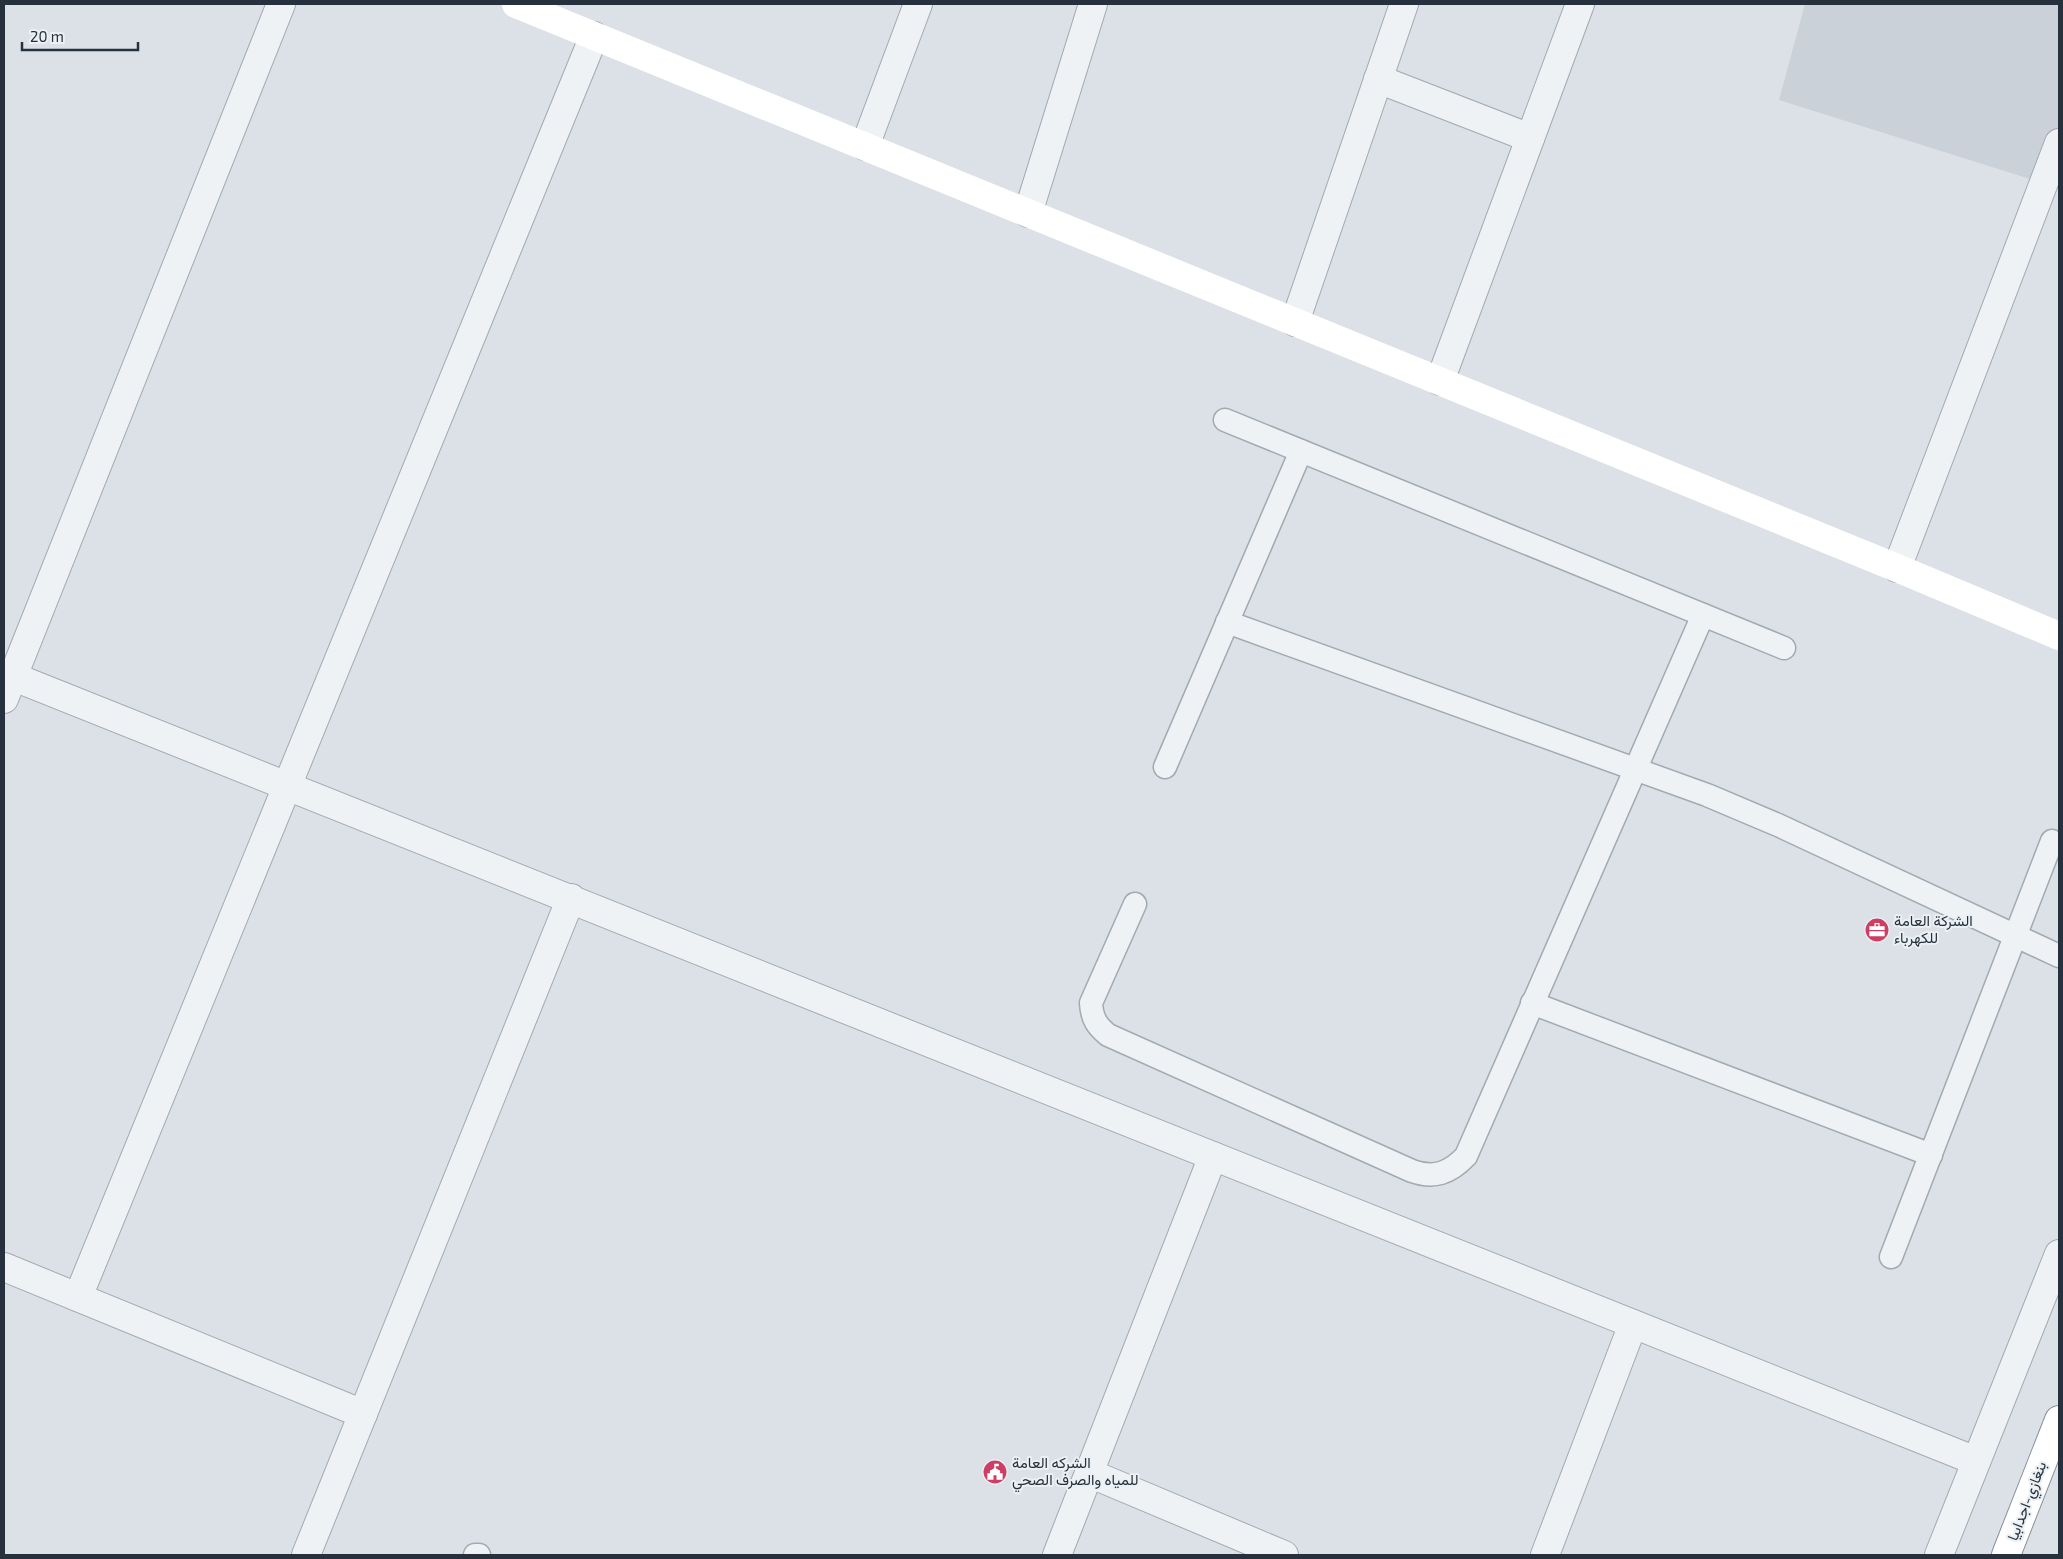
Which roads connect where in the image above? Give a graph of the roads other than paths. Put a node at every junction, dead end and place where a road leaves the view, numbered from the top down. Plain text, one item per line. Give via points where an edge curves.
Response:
1 (281, 4) edge
2 (516, 4) edge
3 (918, 4) edge
4 (1093, 4) edge
5 (1404, 4) edge
6 (1580, 4) edge
7 (594, 36) junction
8 (1378, 79) junction
9 (1530, 138) junction
10 (2059, 143) edge
11 (865, 146) junction
12 (1028, 213) junction
13 (1295, 322) junction
14 (1440, 381) junction
15 (1225, 420) dead end
16 (1301, 451) junction
17 (1897, 568) junction
18 (1703, 615) junction
19 (1227, 622) junction
20 (2059, 636) edge
21 (1784, 648) dead end
22 (7, 683) edge
23 (1165, 767) dead end
24 (1635, 769) junction
25 (288, 786) junction
26 (2052, 840) dead end
27 (570, 898) junction
28 (1135, 904) dead end
29 (2015, 936) junction
30 (2059, 956) edge
31 (1532, 1003) junction
32 (1930, 1155) junction
33 (1214, 1156) junction
34 (2059, 1254) edge
35 (1891, 1257) dead end
36 (4, 1267) edge
37 (78, 1297) junction
38 (1633, 1324) junction
39 (363, 1414) junction
40 (2059, 1420) edge
41 (1976, 1461) junction
42 (1089, 1473) junction
43 (306, 1555) edge
44 (475, 1555) edge
45 (479, 1555) edge
46 (1057, 1555) edge
47 (1284, 1555) edge
48 (1545, 1555) edge
49 (1939, 1555) edge
50 (2006, 1555) edge

1 - 22 street
2 - 7 main road
3 - 11 street
4 - 12 street
5 - 8 street
6 - 9 street
7 - 11 main road
7 - 25 street
8 - 9 street
8 - 13 street
9 - 14 street
10 - 17 street
11 - 12 main road
12 - 13 main road
13 - 14 main road
14 - 17 main road
15 - 16 lane
16 - 18 lane
16 - 19 lane
17 - 20 main road
18 - 21 lane
18 - 24 lane
19 - 23 lane
19 - 24 lane
22 - 25 street
24 - 29 lane via 1778,825
24 - 31 lane
25 - 27 street
25 - 37 street
26 - 29 lane
27 - 33 street
27 - 39 street
28 - 31 lane via 1091,1003 1092,1016 1098,1027 1108,1036 1422,1175 1443,1173 1466,1156
29 - 30 lane
29 - 32 lane
31 - 32 lane
32 - 35 lane
33 - 38 street
33 - 42 street
34 - 41 street
36 - 37 street
37 - 39 street
38 - 41 street
38 - 48 street
39 - 43 street
40 - 50 main road, بنغازي-اجدابيا
41 - 49 street
42 - 46 street
42 - 47 street
44 - 45 lane

